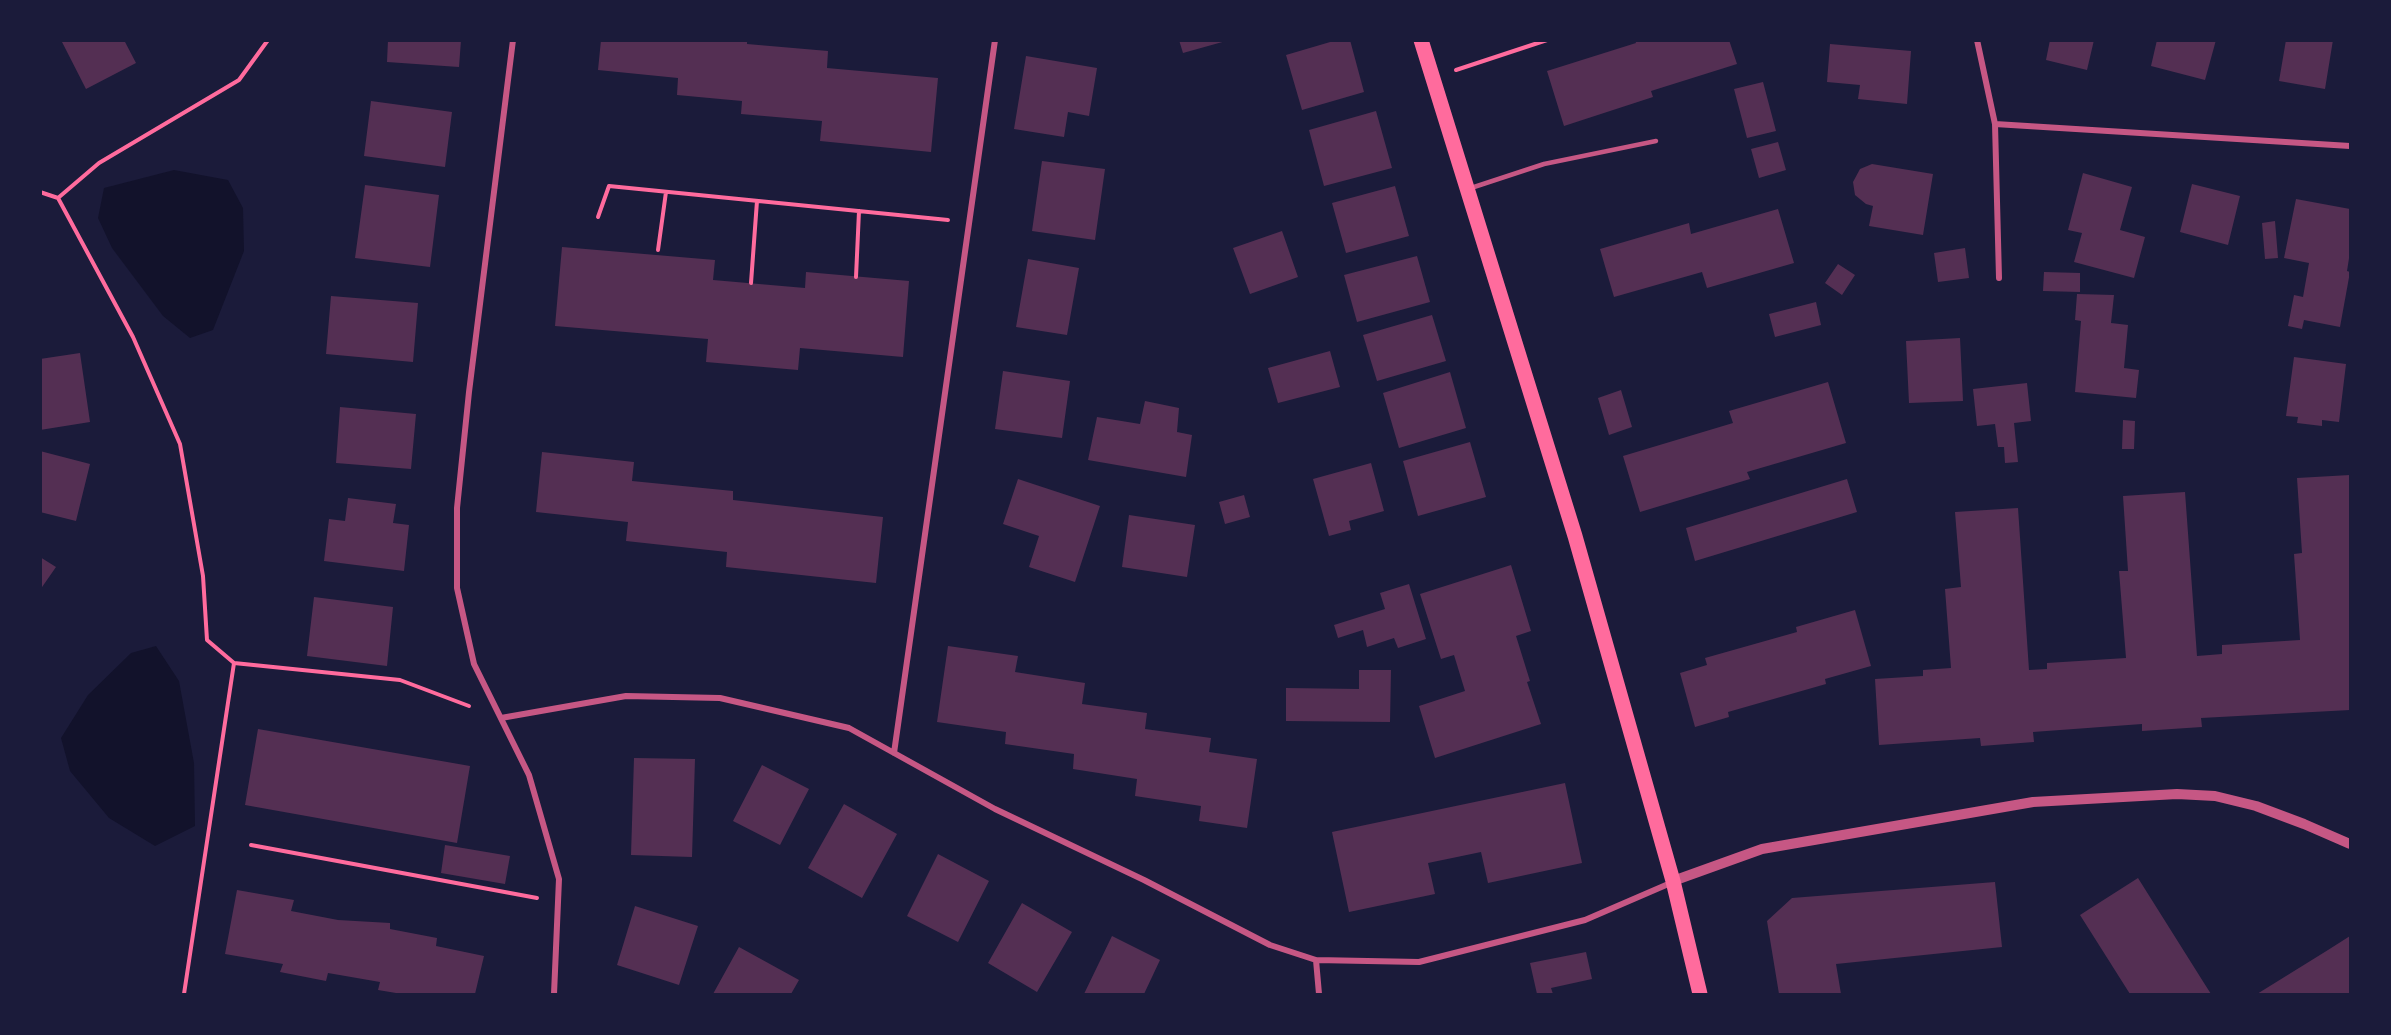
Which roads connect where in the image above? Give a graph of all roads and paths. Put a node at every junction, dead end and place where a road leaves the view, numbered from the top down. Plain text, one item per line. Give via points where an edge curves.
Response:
1 (268, 40) edge
2 (513, 40) edge
3 (995, 40) edge
4 (1421, 40) edge
5 (1546, 40) edge
6 (1977, 40) edge
7 (1432, 77) junction
8 (1995, 124) junction
9 (1656, 141) dead end
10 (2350, 146) edge
11 (1466, 190) junction
12 (40, 192) edge
13 (666, 192) junction
14 (58, 198) junction
15 (757, 201) junction
16 (859, 211) junction
17 (598, 217) dead end
18 (970, 222) junction
19 (658, 250) dead end
20 (856, 277) dead end
21 (1998, 278) dead end
22 (751, 283) dead end
23 (234, 663) junction
24 (501, 718) junction
25 (894, 753) junction
26 (2350, 844) edge
27 (251, 845) dead end
28 (1673, 881) junction
29 (559, 902) junction
30 (1316, 960) junction
31 (184, 994) edge
32 (554, 994) edge
33 (1319, 994) edge
34 (1700, 994) edge

1 - 14 path via 239,80 99,163
2 - 24 street via 457,508 457,588 474,664
3 - 18 street
4 - 7 main road
5 - 7 path
6 - 8 street
7 - 11 main road
8 - 10 street
8 - 21 street
9 - 11 lane via 1544,164
11 - 28 main road via 1575,536
12 - 14 path
13 - 15 path
13 - 17 path via 609,186
13 - 19 path
14 - 23 path via 133,338 180,444 203,576 207,640
15 - 16 path
15 - 22 path
16 - 18 path
16 - 20 path
18 - 25 street
23 - 24 path via 400,680
23 - 31 path
24 - 25 street via 626,696 720,698 849,728
24 - 29 street via 529,775 560,879
25 - 30 street via 995,809 1270,945
26 - 28 street via 2256,806 2215,796 2033,802 1762,849
27 - 29 path
28 - 30 street via 1585,920 1419,962
28 - 34 main road
29 - 32 street
30 - 33 street

